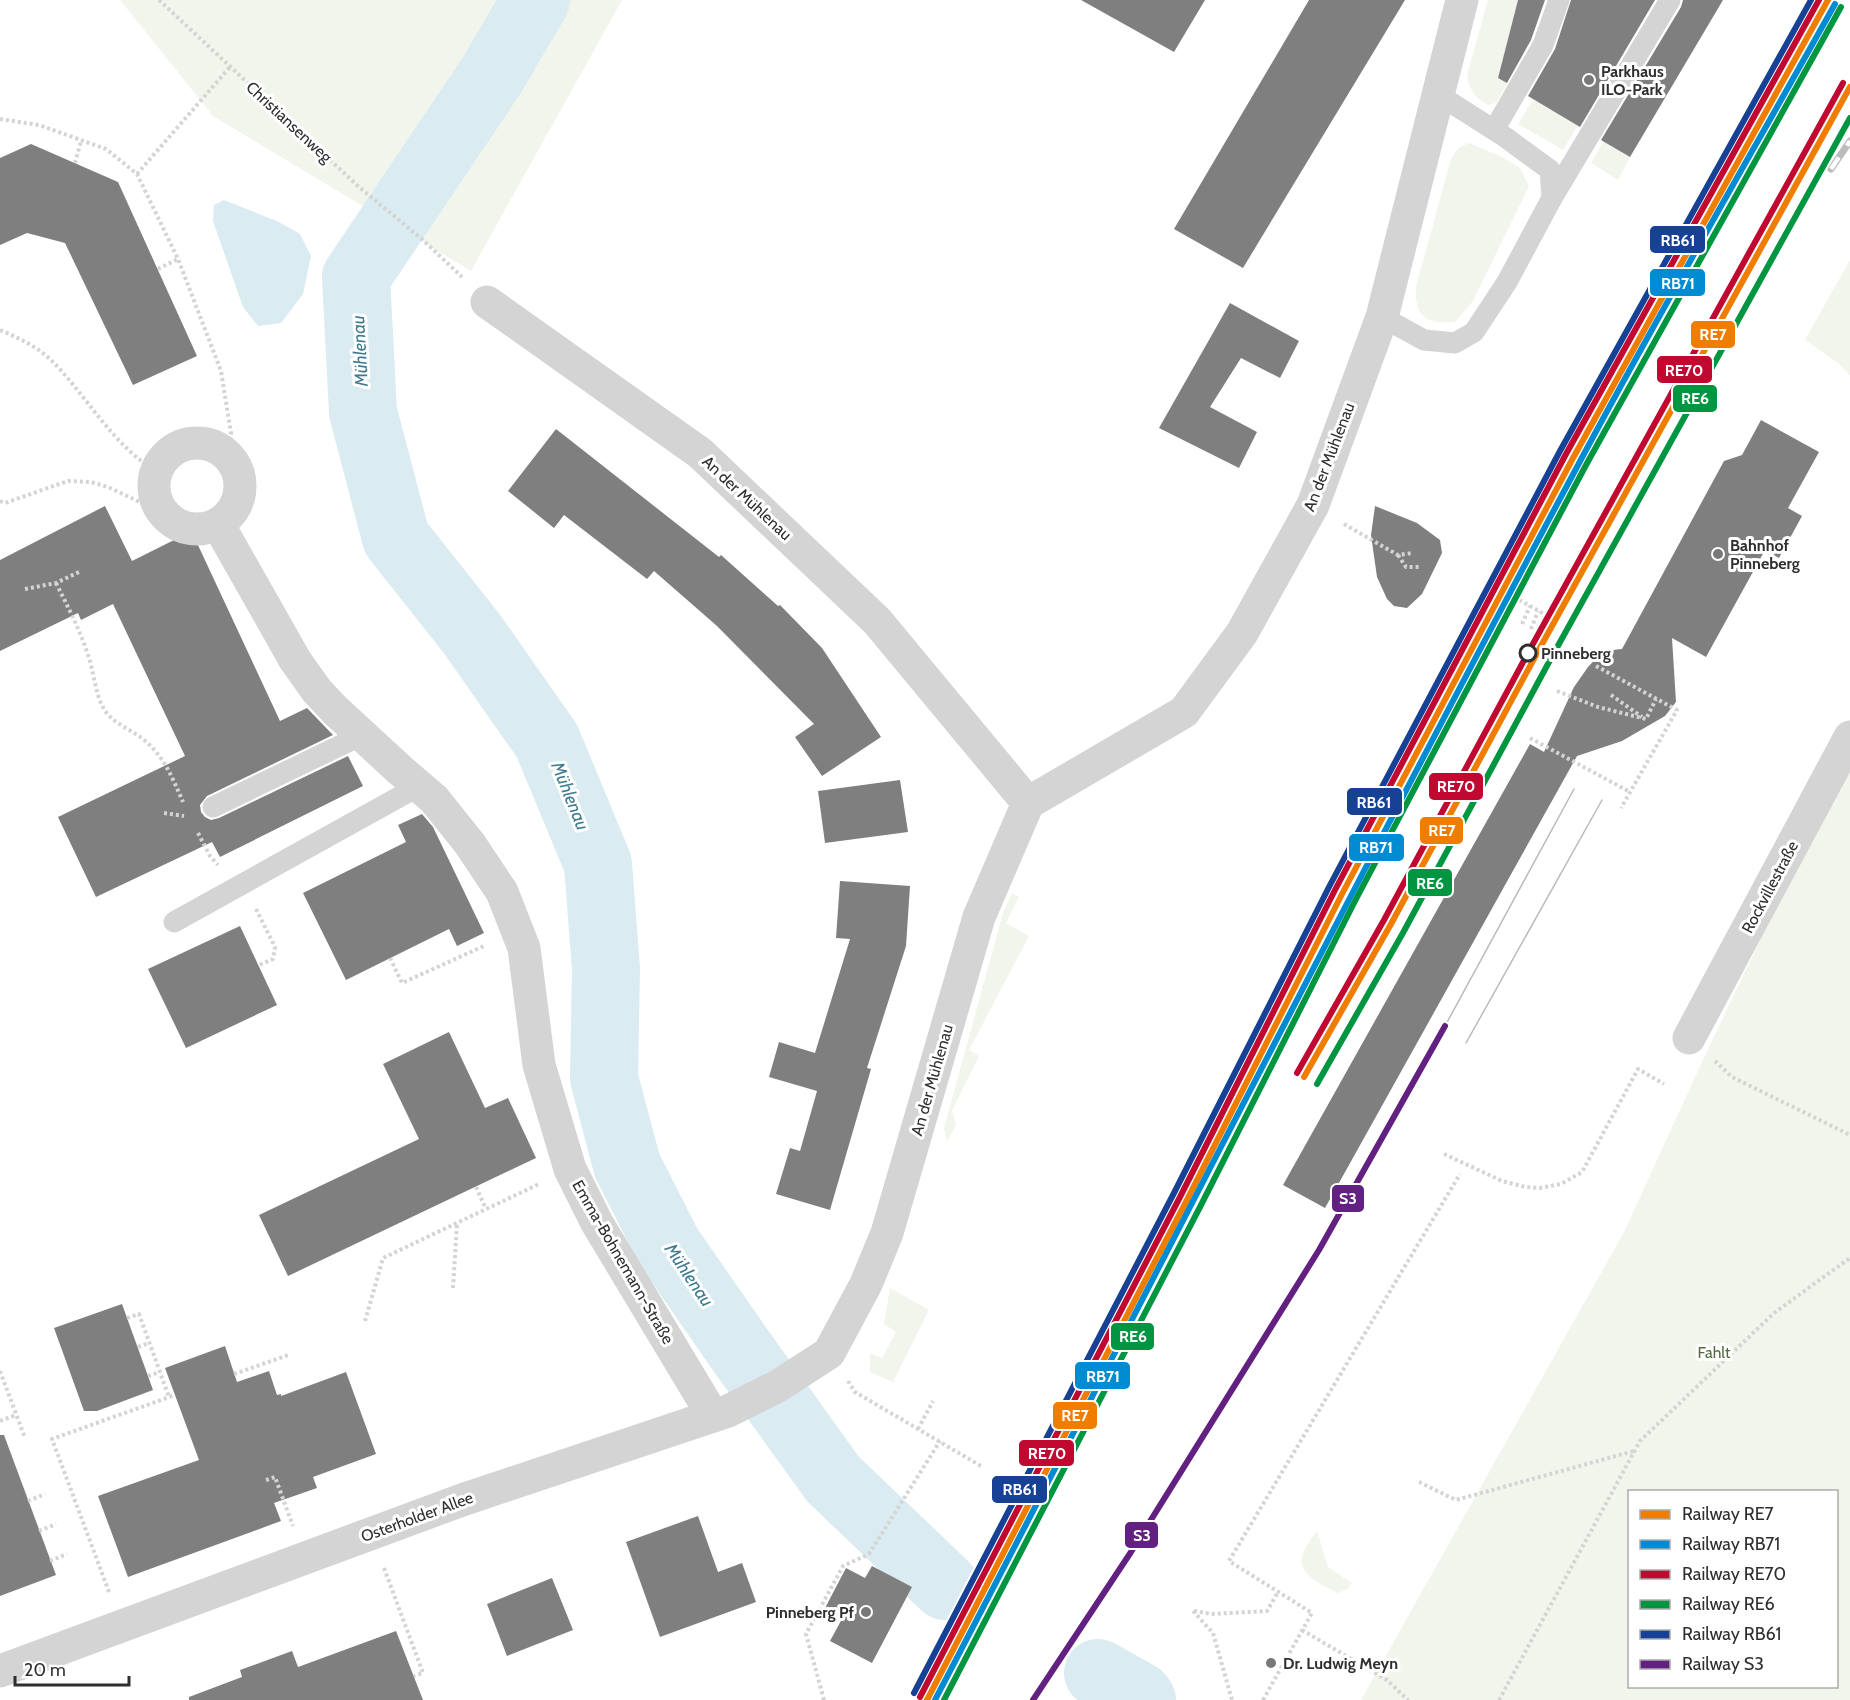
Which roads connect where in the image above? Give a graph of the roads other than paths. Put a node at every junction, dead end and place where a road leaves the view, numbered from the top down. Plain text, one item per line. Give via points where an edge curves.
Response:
1 (1462, 0) edge
2 (1559, 0) edge
3 (1670, 0) edge
4 (1439, 95) junction
5 (1494, 130) junction
6 (1552, 198) junction
7 (488, 302) road end
8 (1382, 316) junction
9 (218, 524) junction
10 (362, 735) junction
11 (1850, 737) edge
12 (419, 786) junction
13 (1028, 804) junction
14 (213, 807) dead end
15 (174, 922) dead end
16 (1689, 1038) dead end
17 (829, 1353) joint
18 (720, 1413) junction
19 (0, 1671) edge

1 - 4 street, An der Mühlenau
2 - 5 lane via 1543,45
3 - 6 lane
4 - 5 lane
4 - 8 street, An der Mühlenau
5 - 6 lane via 1550,170
6 - 8 lane via 1507,282 1474,332 1455,344 1424,340
7 - 13 street, An der Mühlenau via 700,453 877,621
8 - 13 street, An der Mühlenau via 1313,505 1242,633 1184,712
9 - 9 street via 237,502 238,475 223,452 210,445 182,445 170,452 156,470 157,504 174,523 190,529
9 - 10 street, Emma-Bohnemann-Straße via 295,660 317,691
10 - 12 street, Emma-Bohnemann-Straße
10 - 14 lane
11 - 16 street, Rockvillestraße
12 - 15 lane
12 - 18 street, Emma-Bohnemann-Straße via 470,844 502,892 524,948 539,1065 570,1169 597,1223
13 - 17 street, An der Mühlenau via 979,917 887,1233 866,1284
17 - 18 street, Osterholder Allee via 778,1386
18 - 19 street, Osterholder Allee via 462,1500

